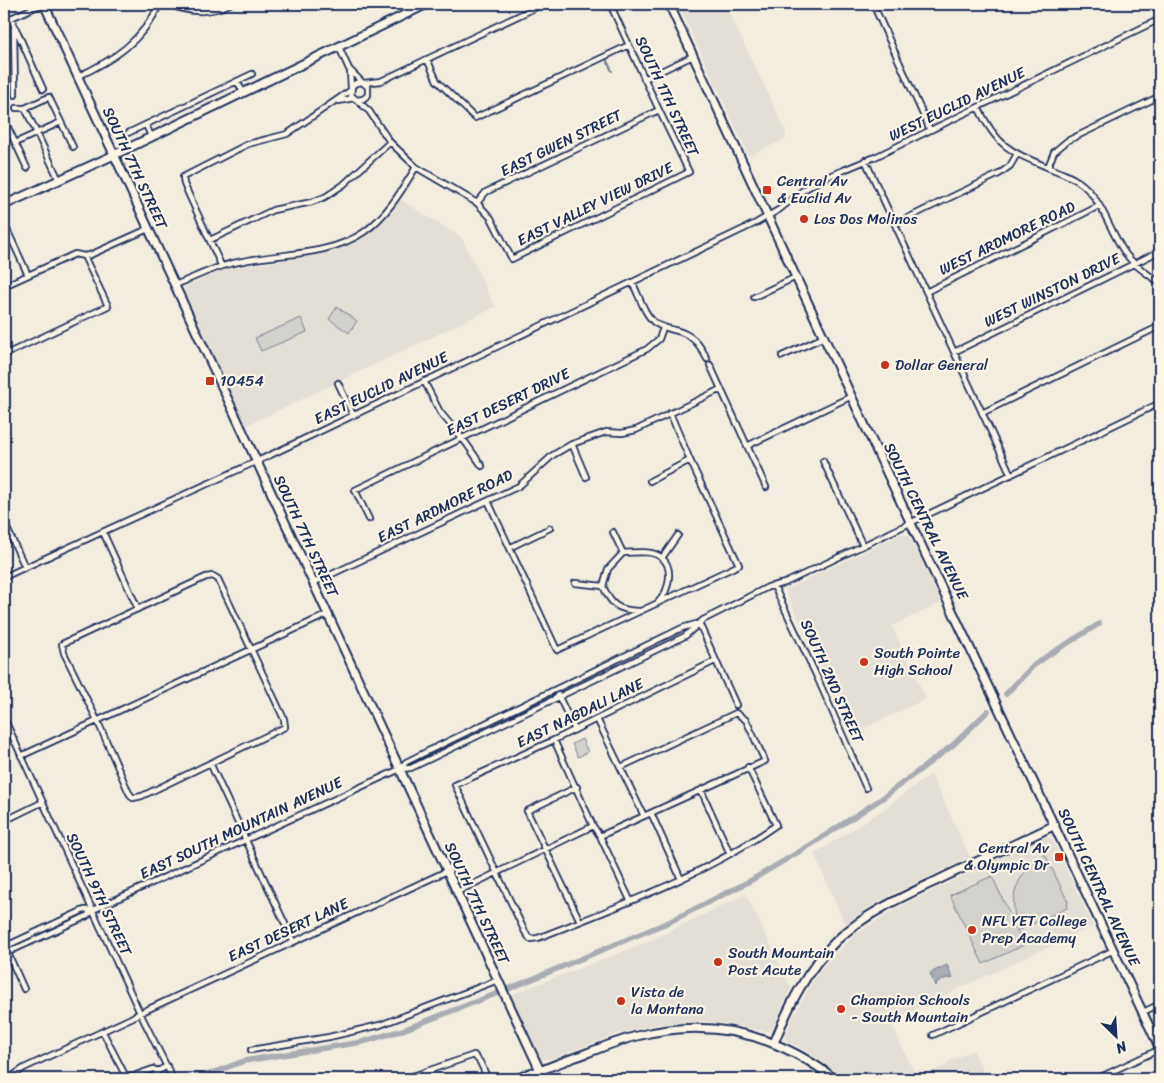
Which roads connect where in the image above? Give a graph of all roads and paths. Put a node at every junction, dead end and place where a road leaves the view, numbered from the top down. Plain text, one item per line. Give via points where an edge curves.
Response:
1 (43, 4) edge
2 (160, 4) edge
3 (168, 4) edge
4 (230, 4) edge
5 (427, 4) edge
6 (543, 4) edge
7 (610, 4) edge
8 (669, 4) edge
9 (873, 4) edge
10 (418, 6) edge
11 (1160, 19) edge
12 (14, 24) junction
13 (628, 44) junction
14 (339, 47) junction
15 (693, 56) junction
16 (427, 58) junction
17 (350, 69) junction
18 (252, 74) dead end
19 (77, 77) junction
20 (644, 79) junction
21 (237, 80) junction
22 (380, 81) junction
23 (363, 82) junction
24 (43, 89) dead end
25 (351, 89) junction
26 (243, 92) junction
27 (369, 93) junction
28 (15, 95) dead end
29 (1160, 96) edge
30 (355, 99) junction
31 (336, 102) junction
32 (978, 107) junction
33 (16, 108) dead end
34 (25, 108) junction
35 (659, 110) junction
36 (369, 111) junction
37 (5, 121) edge
38 (61, 122) junction
39 (146, 124) junction
40 (930, 130) junction
41 (37, 133) junction
42 (128, 133) dead end
43 (152, 136) junction
44 (390, 142) junction
45 (15, 144) junction
46 (73, 147) dead end
47 (1017, 154) junction
48 (114, 155) junction
49 (865, 160) junction
50 (416, 167) junction
51 (1048, 167) junction
52 (27, 168) dead end
53 (689, 172) joint
54 (59, 180) junction
55 (477, 202) junction
56 (4, 205) edge
57 (1099, 206) junction
58 (768, 216) junction
59 (4, 223) edge
60 (895, 224) junction
61 (148, 229) junction
62 (210, 240) junction
63 (1160, 251) edge
64 (84, 256) junction
65 (1134, 264) junction
66 (221, 265) junction
67 (28, 275) junction
68 (796, 277) junction
69 (632, 282) junction
70 (1160, 282) edge
71 (4, 286) edge
72 (175, 286) junction
73 (926, 292) junction
74 (754, 297) dead end
75 (1160, 326) edge
76 (663, 328) junction
77 (695, 329) dead end
78 (691, 336) junction
79 (824, 337) junction
80 (954, 352) junction
81 (4, 355) edge
82 (782, 356) dead end
83 (707, 359) dead end
84 (710, 365) dead end
85 (424, 381) junction
86 (338, 383) dead end
87 (721, 389) junction
88 (852, 396) junction
89 (1160, 403) edge
90 (670, 413) junction
91 (982, 413) junction
92 (353, 415) junction
93 (462, 438) junction
94 (572, 444) junction
95 (747, 446) junction
96 (690, 460) junction
97 (257, 461) junction
98 (823, 461) dead end
99 (482, 466) dead end
100 (1011, 476) junction
101 (586, 477) dead end
102 (650, 481) dead end
103 (766, 487) dead end
104 (488, 501) junction
105 (368, 519) dead end
106 (4, 522) edge
107 (912, 522) junction
108 (550, 528) dead end
109 (103, 532) junction
110 (613, 532) dead end
111 (678, 535) dead end
112 (863, 546) junction
113 (510, 547) junction
114 (623, 553) junction
115 (662, 558) junction
116 (25, 567) junction
117 (4, 577) edge
118 (313, 583) junction
119 (575, 584) dead end
120 (603, 586) junction
121 (774, 586) junction
122 (656, 604) junction
123 (138, 609) junction
124 (640, 611) junction
125 (328, 614) junction
126 (699, 623) junction
127 (252, 650) junction
128 (716, 661) junction
129 (556, 690) junction
130 (559, 696) junction
131 (736, 705) dead end
132 (4, 718) edge
133 (597, 719) junction
134 (98, 722) junction
135 (575, 730) junction
136 (554, 740) junction
137 (21, 756) junction
138 (210, 763) junction
139 (748, 767) junction
140 (621, 768) junction
141 (400, 769) junction
142 (576, 787) junction
143 (866, 788) dead end
144 (701, 790) junction
145 (43, 802) junction
146 (651, 813) junction
147 (644, 816) junction
148 (4, 821) edge
149 (1055, 825) junction
150 (593, 826) junction
151 (600, 836) junction
152 (245, 839) junction
153 (546, 849) junction
154 (730, 854) junction
155 (447, 871) junction
156 (497, 873) junction
157 (682, 879) junction
158 (457, 892) junction
159 (630, 900) junction
160 (94, 910) junction
161 (580, 921) junction
162 (293, 941) junction
163 (4, 947) edge
164 (1114, 950) junction
165 (6, 953) edge
166 (498, 980) junction
167 (24, 989) dead end
168 (1160, 1004) edge
169 (1143, 1012) junction
170 (140, 1013) junction
171 (103, 1032) junction
172 (933, 1035) dead end
173 (774, 1043) junction
174 (1160, 1049) edge
175 (251, 1050) dead end
176 (167, 1066) junction
177 (158, 1071) junction
178 (540, 1071) junction
179 (145, 1072) junction
180 (8, 1079) edge
181 (133, 1079) edge
182 (146, 1079) edge
183 (173, 1079) edge
184 (404, 1079) edge
185 (488, 1079) edge
186 (513, 1079) edge
187 (535, 1079) edge
188 (544, 1079) edge
189 (835, 1079) edge
190 (1096, 1079) edge

1 - 12 street via 11,18
1 - 19 main road, SOUTH 7TH STREET
2 - 19 street via 146,28 124,51
3 - 4 street via 198,12
5 - 10 main road
6 - 16 street
7 - 13 street, SOUTH 1TH STREET
8 - 15 main road, SOUTH CENTRAL AVENUE
9 - 40 street
10 - 14 main road
11 - 32 street, WEST EUCLID AVENUE
12 - 24 street
12 - 28 street
13 - 16 street via 475,118 437,81
13 - 20 street, SOUTH 1TH STREET
14 - 17 street
14 - 26 main road
15 - 20 street
15 - 58 main road, SOUTH CENTRAL AVENUE
16 - 22 street
17 - 23 street
17 - 25 street
18 - 21 street
19 - 48 main road, SOUTH 7TH STREET
20 - 35 street, SOUTH 1TH STREET
21 - 26 street
21 - 39 street
22 - 23 street
22 - 27 street
23 - 25 street via 354,84
23 - 27 street
25 - 30 street
25 - 31 street
26 - 43 main road
27 - 30 street via 364,99
27 - 36 street
29 - 51 street via 1066,141 1054,152
30 - 31 street
30 - 36 street
31 - 62 street via 287,134 248,144 183,177
32 - 40 street, WEST EUCLID AVENUE
32 - 47 street via 991,132
33 - 34 street
34 - 38 street via 49,97
34 - 41 street
35 - 53 street, SOUTH 1TH STREET
35 - 55 street, EAST GWEN STREET via 486,192
36 - 44 street
37 - 45 street
38 - 41 street
38 - 46 street
39 - 42 street
39 - 43 street
40 - 49 street, WEST EUCLID AVENUE
41 - 45 street
41 - 54 street
43 - 48 main road
44 - 50 street
44 - 62 street via 325,197 273,210
45 - 52 street
47 - 51 street
47 - 60 street via 1010,166 999,174
48 - 54 main road
48 - 61 main road, SOUTH 7TH STREET
49 - 58 street, WEST EUCLID AVENUE via 808,187
49 - 60 street
50 - 55 street
50 - 66 street via 380,218 348,241 325,249
51 - 57 street via 1083,185
53 - 55 street, EAST VALLEY VIEW DRIVE via 512,259 491,218
54 - 56 main road
57 - 65 street via 1120,246
57 - 73 street, WEST ARDMORE ROAD
58 - 68 main road, SOUTH CENTRAL AVENUE
58 - 69 street, EAST EUCLID AVENUE
59 - 67 street
60 - 73 street
61 - 64 street
61 - 72 main road, SOUTH 7TH STREET
62 - 66 street
63 - 65 street, WEST WINSTON DRIVE
64 - 67 street via 75,254
64 - 81 street via 108,306
65 - 70 street
65 - 80 street, WEST WINSTON DRIVE
66 - 72 street
67 - 71 street
68 - 74 street
68 - 79 main road, SOUTH CENTRAL AVENUE
69 - 76 street via 647,313
69 - 85 street, EAST EUCLID AVENUE
72 - 97 main road, SOUTH 7TH STREET
73 - 80 street
75 - 91 street
76 - 78 street
76 - 93 street, EAST DESERT DRIVE via 659,339 647,349
77 - 78 street
78 - 83 street
79 - 82 street
79 - 88 main road, SOUTH CENTRAL AVENUE
80 - 91 street
84 - 87 street
85 - 92 street, EAST EUCLID AVENUE
85 - 93 street via 440,412
86 - 92 street
87 - 90 street, EAST ARDMORE ROAD
87 - 95 street
88 - 95 street
88 - 107 main road, SOUTH CENTRAL AVENUE
89 - 100 street, EAST SOUTH MOUNTAIN AVENUE
90 - 94 street, EAST ARDMORE ROAD via 636,430 606,432
90 - 96 street
91 - 100 street
92 - 97 street, EAST EUCLID AVENUE
93 - 99 street
93 - 105 street, EAST DESERT DRIVE via 355,490
94 - 101 street
94 - 104 street, EAST ARDMORE ROAD via 554,455 519,486
95 - 103 street
96 - 102 street
96 - 122 street via 739,565
97 - 109 street, EAST EUCLID AVENUE
97 - 118 main road, SOUTH 7TH STREET
98 - 112 street
100 - 107 street, EAST SOUTH MOUNTAIN AVENUE
104 - 113 street
104 - 118 street, EAST ARDMORE ROAD
106 - 116 street
107 - 112 street, EAST SOUTH MOUNTAIN AVENUE
107 - 149 main road, SOUTH CENTRAL AVENUE
108 - 113 street
109 - 116 street, EAST EUCLID AVENUE
109 - 123 street
110 - 114 street
111 - 115 street
112 - 121 street, EAST SOUTH MOUNTAIN AVENUE
113 - 124 street via 558,650
114 - 115 street via 643,552
114 - 120 street via 608,569
115 - 122 street via 668,570 668,582
116 - 117 street, EAST EUCLID AVENUE
118 - 125 main road, SOUTH 7TH STREET
119 - 120 street
120 - 124 street via 609,601 622,608
121 - 126 street, EAST SOUTH MOUNTAIN AVENUE
121 - 143 street, SOUTH 2ND STREET
122 - 124 street
123 - 127 street via 213,576 218,579
123 - 134 street via 62,644
125 - 127 street
125 - 141 main road, SOUTH 7TH STREET
126 - 128 street
126 - 129 street, EAST SOUTH MOUNTAIN AVENUE via 682,628
126 - 130 street, EAST SOUTH MOUNTAIN AVENUE via 685,636
127 - 134 street
127 - 138 street via 284,719 285,728
128 - 131 street
128 - 133 street, EAST NAGDALI LANE
129 - 130 street
129 - 141 street, EAST SOUTH MOUNTAIN AVENUE via 406,762
130 - 135 street
130 - 141 street, EAST SOUTH MOUNTAIN AVENUE via 411,768
132 - 137 street, SOUTH 9TH STREET
133 - 135 street, EAST NAGDALI LANE
133 - 140 street
134 - 137 street
134 - 138 street via 133,798
135 - 136 street, EAST NAGDALI LANE
136 - 142 street
136 - 156 street, EAST NAGDALI LANE via 455,786
137 - 145 street, SOUTH 9TH STREET
138 - 152 street
139 - 140 street via 765,761 746,720 736,713
139 - 144 street
139 - 154 street via 776,825
140 - 147 street
141 - 152 street, EAST SOUTH MOUNTAIN AVENUE
141 - 155 main road, SOUTH 7TH STREET
142 - 150 street
142 - 153 street via 527,811
144 - 146 street
144 - 154 street
145 - 148 street
145 - 160 street, SOUTH 9TH STREET
146 - 147 street
146 - 157 street
147 - 151 street
149 - 164 main road, SOUTH CENTRAL AVENUE
149 - 173 main road via 907,894 853,927 836,941 808,974
150 - 151 street
150 - 153 street
151 - 159 street
152 - 160 street, EAST SOUTH MOUNTAIN AVENUE
152 - 162 street
153 - 156 street
153 - 161 street
154 - 157 street
155 - 158 main road, SOUTH 7TH STREET
155 - 162 street, EAST DESERT LANE
156 - 158 street
156 - 161 street via 530,939
157 - 159 street
158 - 166 main road, SOUTH 7TH STREET
159 - 161 street
160 - 163 street, EAST SOUTH MOUNTAIN AVENUE via 84,910
160 - 165 street, EAST SOUTH MOUNTAIN AVENUE
160 - 170 street, SOUTH 9TH STREET
162 - 170 street, EAST DESERT LANE
163 - 165 street
164 - 169 main road, SOUTH CENTRAL AVENUE
164 - 172 street
165 - 167 street
166 - 175 street via 380,1026
166 - 178 main road, SOUTH 7TH STREET
168 - 169 street
169 - 174 main road, SOUTH CENTRAL AVENUE
170 - 171 street, EAST DESERT LANE
170 - 176 street, SOUTH 9TH STREET
171 - 180 street, EAST DESERT LANE via 24,1068
171 - 181 street via 124,1073
173 - 178 main road via 723,1030 664,1030 627,1039
173 - 189 main road via 802,1056
174 - 190 street
176 - 177 street
176 - 183 street, SOUTH 9TH STREET
177 - 179 street
177 - 182 street
178 - 186 street via 531,1071
178 - 187 street
178 - 188 main road, SOUTH 7TH STREET
179 - 181 street
179 - 182 street
184 - 185 street via 474,1055

